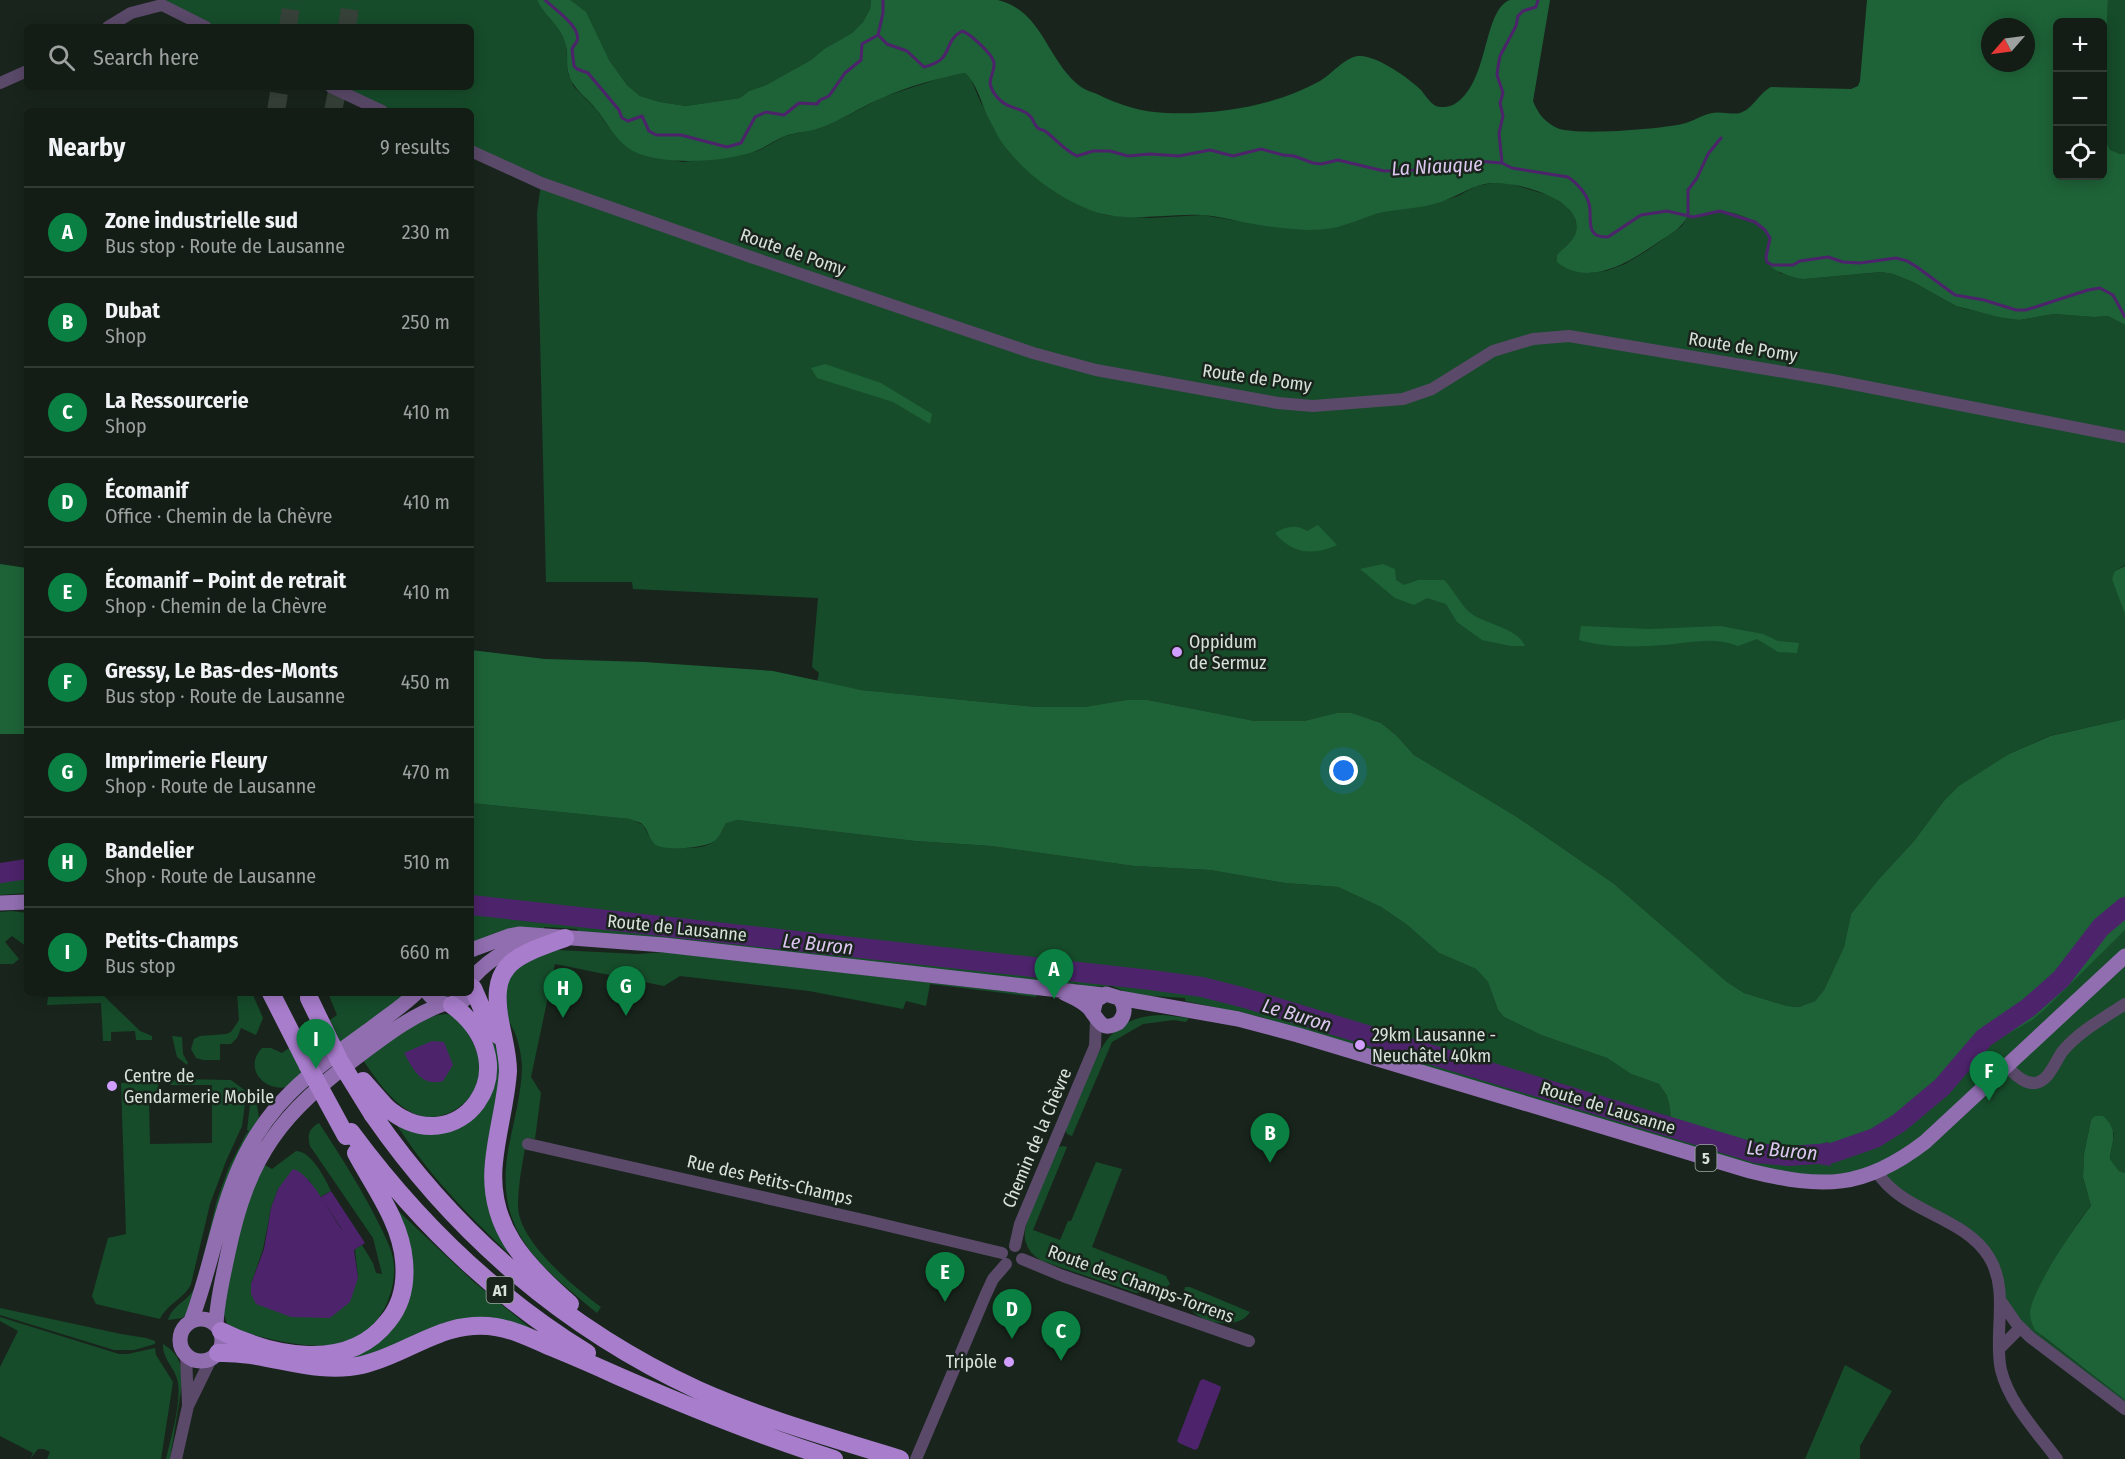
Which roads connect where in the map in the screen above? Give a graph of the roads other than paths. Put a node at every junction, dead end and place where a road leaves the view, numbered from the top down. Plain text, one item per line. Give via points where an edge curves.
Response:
1 (159, 3) edge
2 (113, 24) edge
3 (200, 24) edge
4 (24, 72) edge
5 (0, 83) edge
6 (337, 90) edge
7 (376, 108) edge
8 (474, 153) edge
9 (2125, 437) edge
10 (24, 902) edge
11 (0, 903) edge
12 (544, 937) junction
13 (565, 938) junction
14 (474, 950) edge
15 (2125, 956) edge
16 (474, 980) edge
17 (474, 988) edge
18 (1056, 990) junction
19 (1103, 995) junction
20 (273, 996) edge
21 (308, 996) edge
22 (413, 996) edge
23 (431, 996) edge
24 (466, 996) edge
25 (1119, 998) junction
26 (447, 1004) junction
27 (2125, 1004) edge
28 (1184, 1010) junction
29 (1094, 1016) junction
30 (1117, 1023) junction
31 (1095, 1046) junction
32 (507, 1057) junction
33 (2007, 1067) junction
34 (379, 1111) junction
35 (349, 1134) junction
36 (528, 1144) dead end
37 (1877, 1172) junction
38 (1015, 1246) junction
39 (1004, 1258) junction
40 (1022, 1259) junction
41 (2000, 1300) junction
42 (190, 1322) junction
43 (218, 1328) junction
44 (2020, 1328) junction
45 (1249, 1341) dead end
46 (1999, 1349) junction
47 (186, 1355) junction
48 (214, 1356) junction
49 (669, 1376) junction
50 (684, 1404) junction
51 (188, 1406) junction
52 (2125, 1409) edge
53 (176, 1459) edge
54 (834, 1459) edge
55 (900, 1459) edge
56 (916, 1459) edge
57 (2057, 1459) edge

1 - 2 street
1 - 3 street
4 - 5 street
6 - 7 street
8 - 9 street, Route de Pomy via 541,183 1033,353 1096,370 1278,403 1313,406 1403,399 1432,388 1486,354 1512,344 1569,336 1832,380
10 - 11 main road
12 - 13 main road, Route de Lausanne
12 - 14 main road, Route de Lausanne via 508,936
12 - 16 main road, Route de Lausanne via 502,952
13 - 18 main road, Route de Lausanne via 688,947
13 - 32 highway via 523,954 502,973 496,1003
15 - 33 main road, Route de Lausanne / 5
17 - 32 highway
18 - 19 main road, Route de Lausanne
18 - 29 main road, Route de Lausanne via 1074,997
19 - 25 main road
19 - 29 main road via 1096,1000
20 - 35 highway, bridge
21 - 34 highway, bridge
22 - 42 main road via 323,1064 276,1108 260,1129 232,1182
23 - 26 main road
24 - 26 main road, Route de Lausanne via 463,1001
25 - 28 main road, Route de Lausanne / 5
25 - 30 main road via 1125,1009
26 - 34 highway via 474,1024 486,1047 488,1076 479,1100 461,1117 439,1125 427,1126
26 - 43 main road, Route de Lausanne via 410,1018 346,1065 305,1099 272,1137 240,1205 220,1288
27 - 33 street via 2074,1039 2042,1081 2024,1080
28 - 30 main road, Route de Lausanne / 5 via 1140,1013
28 - 37 main road, Route de Lausanne / 5 via 1298,1035 1772,1177 1831,1183
29 - 30 main road via 1102,1025
29 - 31 street, Chemin de la Chèvre
30 - 31 street, Chemin de la Chèvre
31 - 38 street, Chemin de la Chèvre via 1020,1224
32 - 49 highway via 493,1180 497,1209 507,1234 523,1258 558,1293
33 - 37 main road, Route de Lausanne / 5 via 1925,1142
34 - 49 highway, A1 via 435,1196 497,1258 587,1329
35 - 43 highway via 402,1247 404,1284 392,1317 363,1344 327,1355 258,1346
35 - 50 highway, A1 via 423,1219 503,1293 585,1351
36 - 39 street, Rue des Petits-Champs via 856,1218
37 - 41 street via 1900,1196 1983,1249 1995,1269
38 - 39 street via 1007,1247
38 - 40 street
39 - 40 street via 1013,1266
39 - 56 street
40 - 45 street, Route des Champs-Torrens
41 - 44 street
41 - 46 street
42 - 43 main road via 201,1318
42 - 47 main road via 180,1335
43 - 48 main road via 222,1345
44 - 46 street
44 - 52 street
46 - 57 street via 2008,1390
47 - 48 main road via 200,1362
47 - 51 street
48 - 50 highway via 237,1353 311,1367 342,1368 380,1359 447,1330 491,1327 519,1333
48 - 51 street
49 - 55 highway, A1 via 748,1410
50 - 54 highway, A1
51 - 53 street

